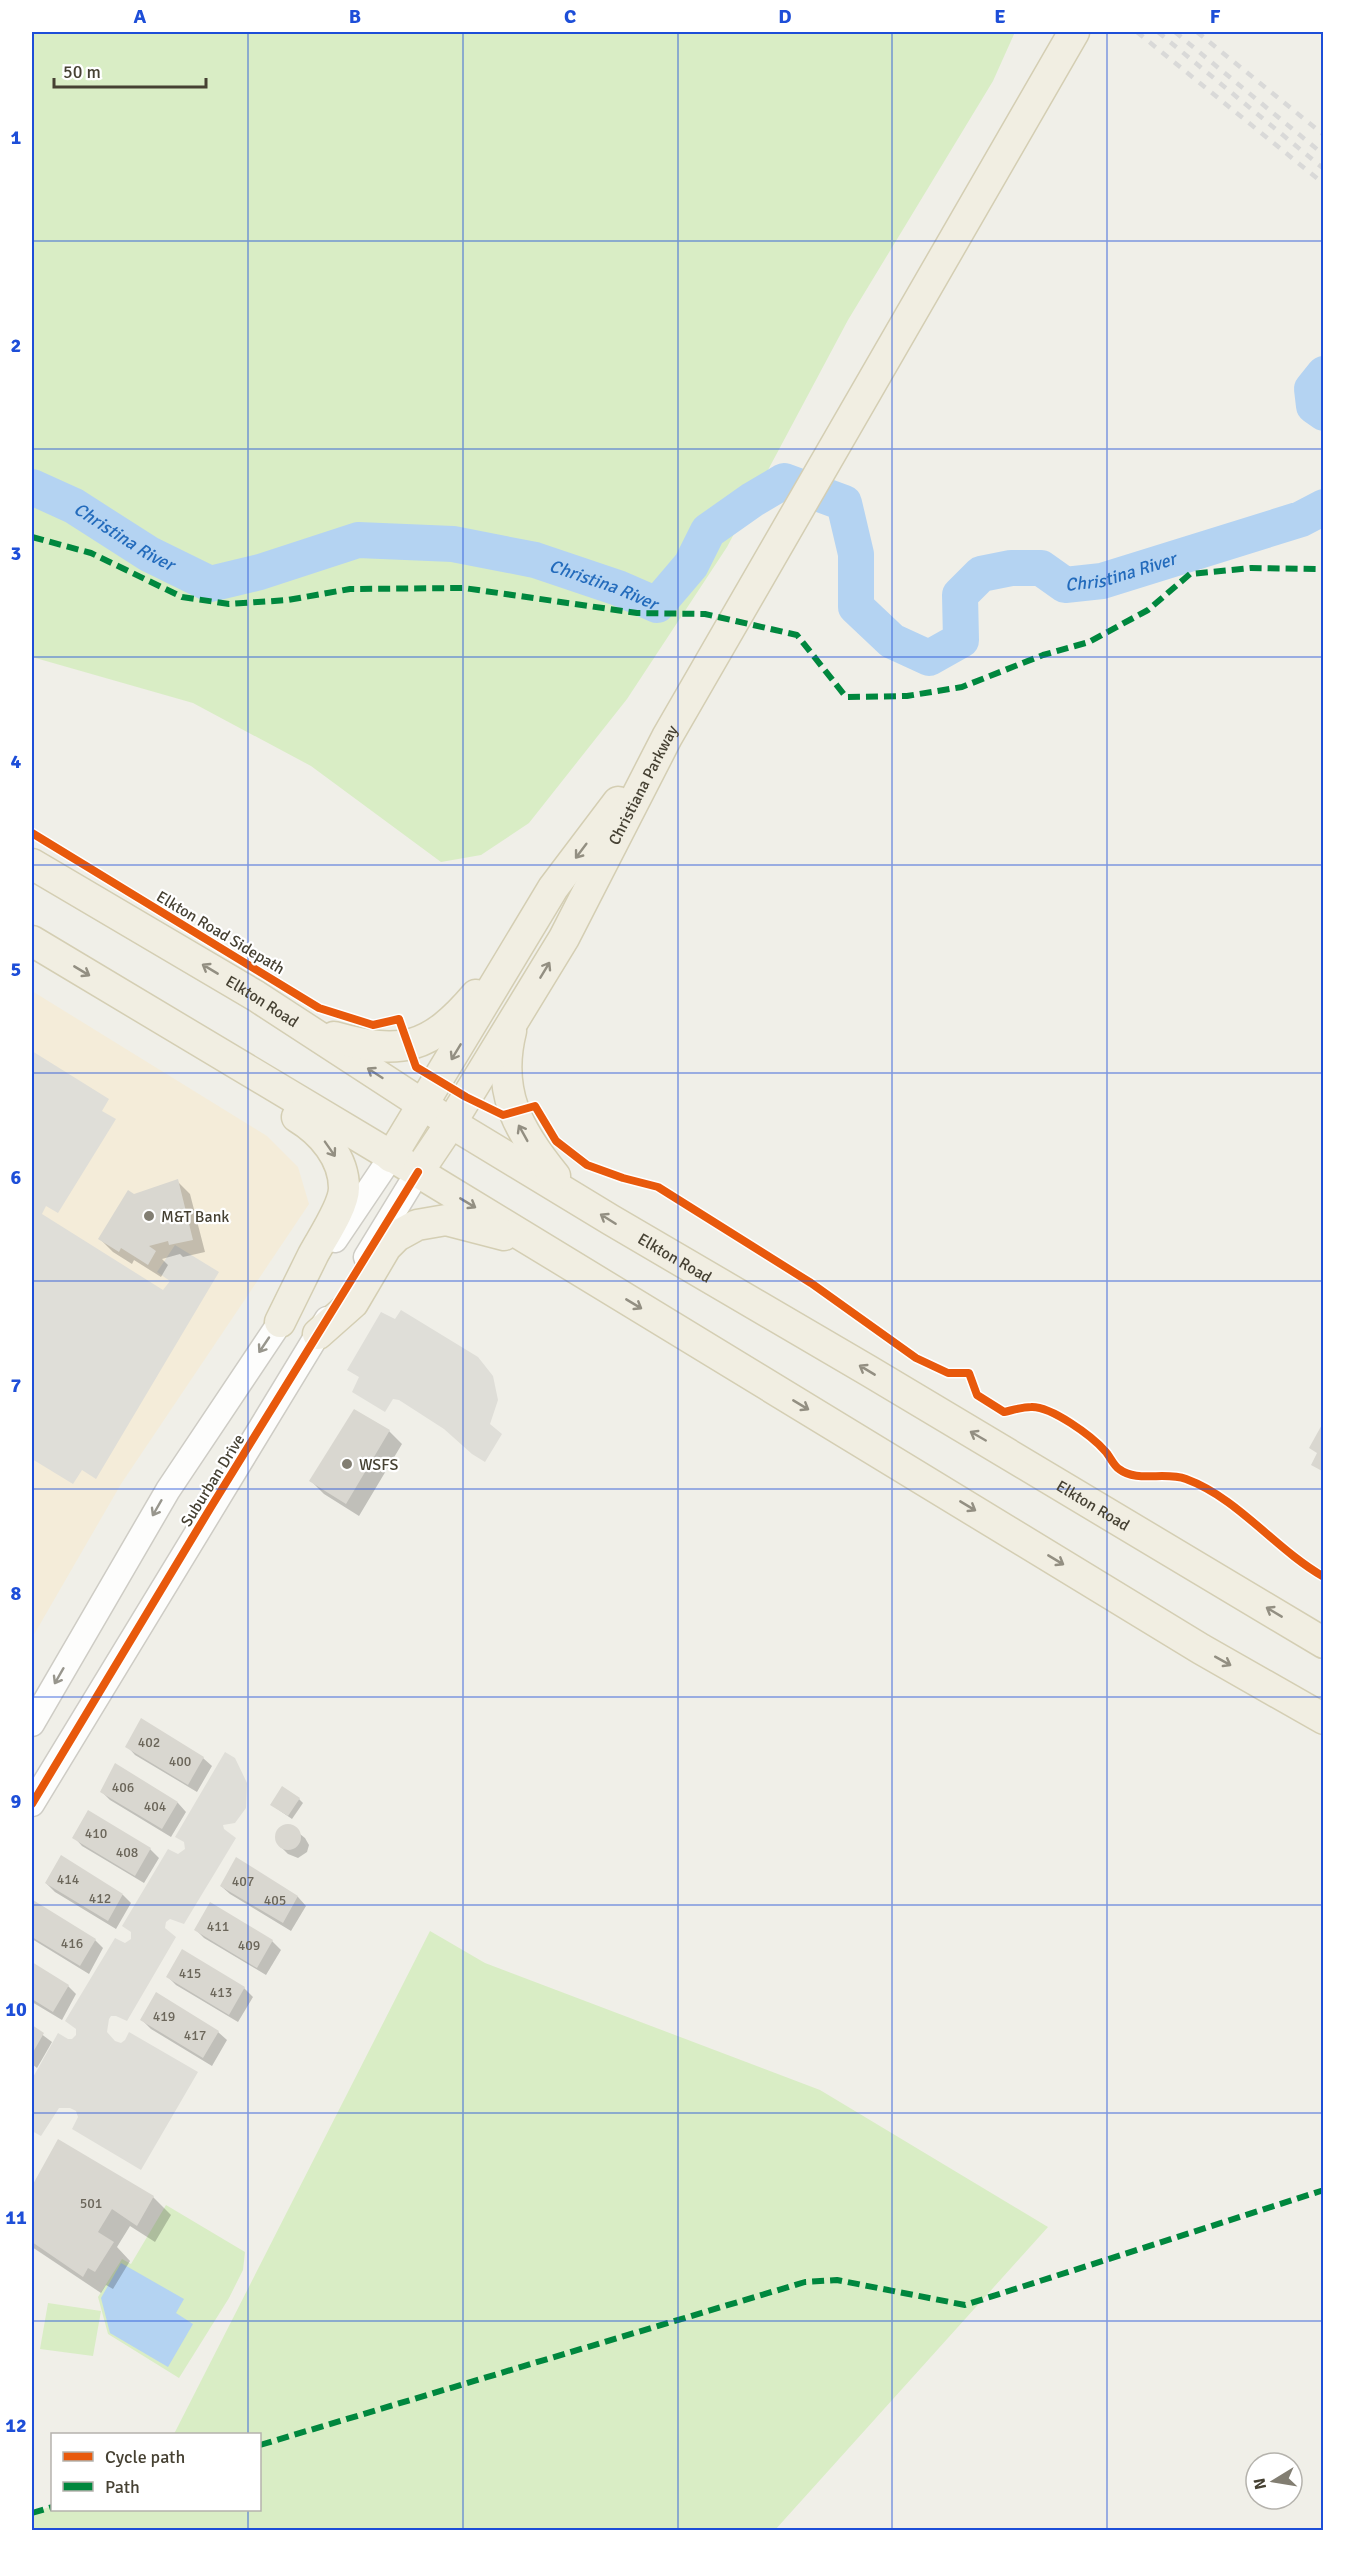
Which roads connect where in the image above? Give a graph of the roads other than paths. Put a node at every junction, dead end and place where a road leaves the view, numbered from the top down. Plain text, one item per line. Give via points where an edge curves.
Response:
1 (1074, 32) edge
2 (667, 737) junction
3 (32, 864) edge
4 (32, 941) edge
5 (519, 945) junction
6 (153, 1014) junction
7 (514, 1020) junction
8 (311, 1030) junction
9 (424, 1105) junction
10 (452, 1123) junction
11 (391, 1157) junction
12 (418, 1172) junction
13 (572, 1196) junction
14 (532, 1242) junction
15 (280, 1322) junction
16 (318, 1334) junction
17 (1323, 1643) edge
18 (1323, 1719) edge
19 (32, 1724) edge
20 (32, 1804) edge

1 - 2 main road
2 -> 5 main road, Christiana Parkway via 553,888
7 -> 2 main road, Christiana Parkway via 564,938
8 -> 3 main road, Elkton Road
4 -> 6 main road
5 - 8 main road via 451,1022 421,1042 386,1048
5 -> 9 main road, Christiana Parkway
6 - 11 main road
6 -> 15 main road via 178,1047 311,1126 338,1160 345,1189
7 - 10 main road, Christiana Parkway
13 -> 7 main road via 529,1144 514,1112 506,1065
9 -> 8 main road, Elkton Road
9 - 10 main road, Elkton Road
9 - 11 main road, Christiana Parkway
10 - 12 main road, Christiana Parkway
10 - 13 main road, Elkton Road
11 - 12 main road
11 - 15 street, Suburban Drive
12 -> 14 main road
12 - 16 street, Suburban Drive
17 -> 13 main road, Elkton Road
14 - 16 main road via 446,1220 417,1225 386,1247 353,1303
14 -> 18 main road
15 -> 19 street, Suburban Drive via 168,1490
16 - 20 street, Suburban Drive

